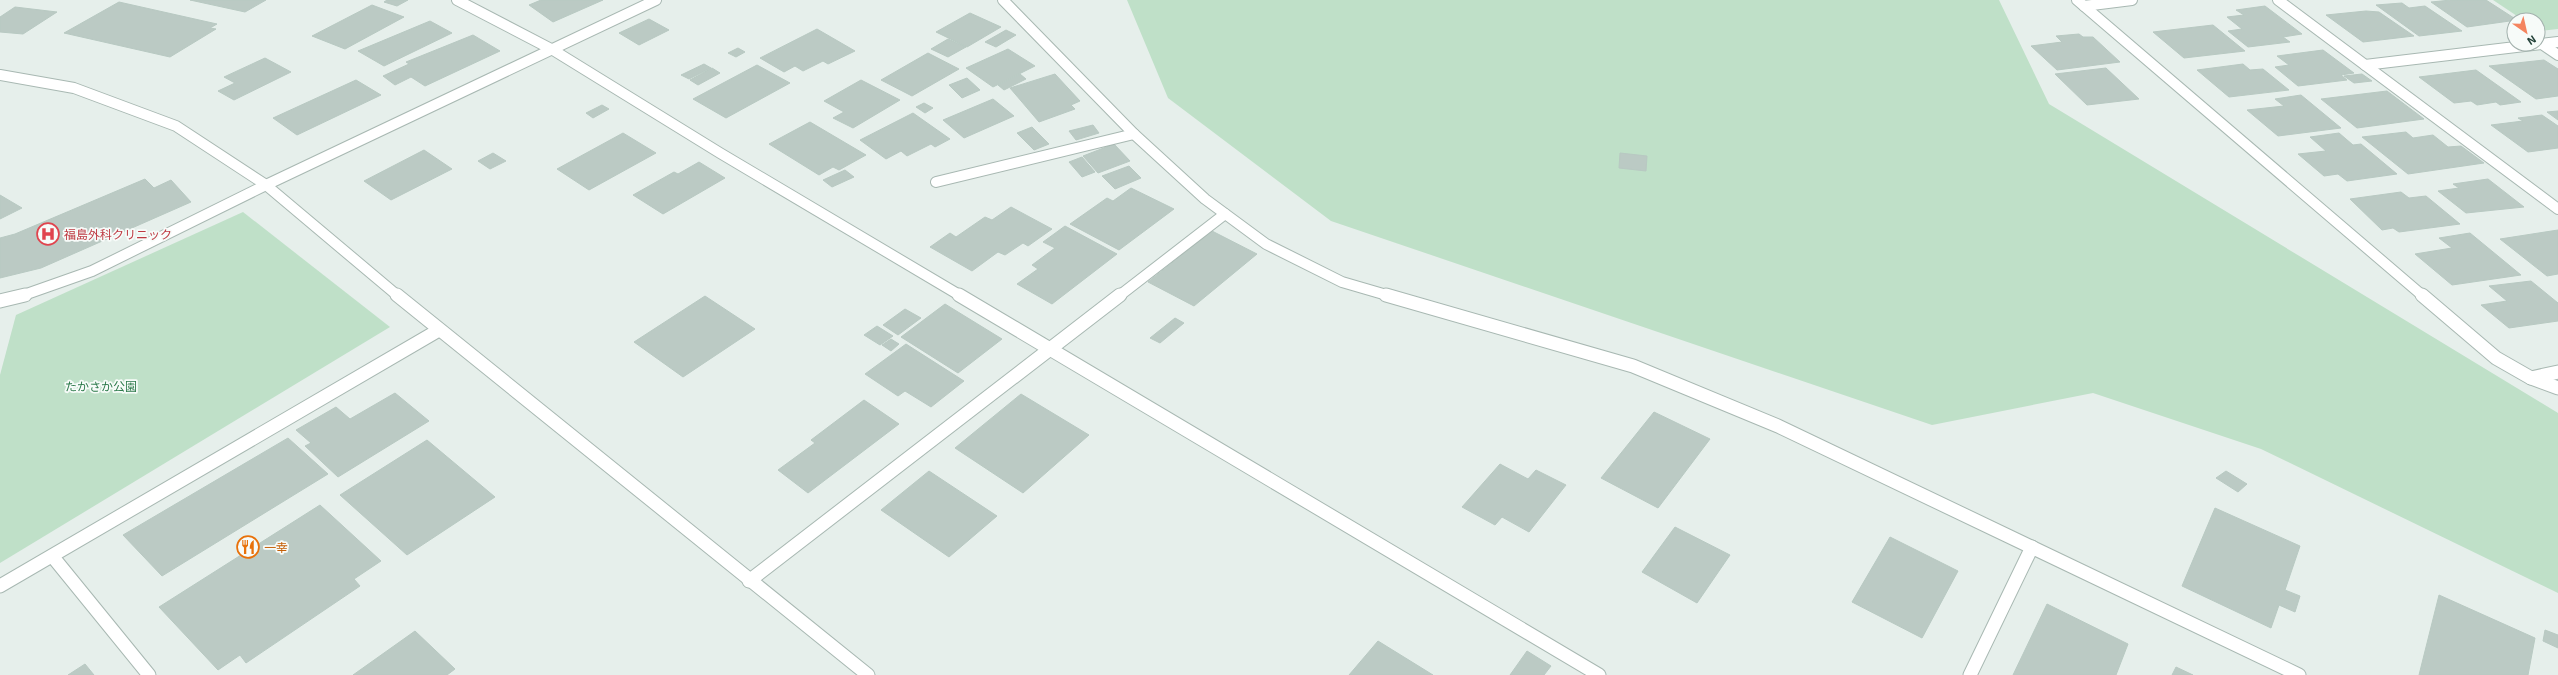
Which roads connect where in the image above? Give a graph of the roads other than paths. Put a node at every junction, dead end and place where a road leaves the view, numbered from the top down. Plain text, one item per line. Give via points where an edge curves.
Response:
1 (457, 0) edge
2 (656, 0) edge
3 (1004, 0) edge
4 (2132, 0) edge
5 (2278, 0) edge
6 (2080, 3) edge
7 (2558, 42) edge
8 (2546, 44) edge
9 (2546, 46) edge
10 (2506, 48) edge
11 (553, 50) junction
12 (2558, 54) edge
13 (2365, 64) junction
14 (0, 74) edge
15 (1134, 134) junction
16 (936, 182) dead end
17 (266, 185) junction
18 (2558, 209) edge
19 (1225, 214) junction
20 (0, 301) edge
21 (439, 330) junction
22 (1050, 348) junction
23 (2558, 372) edge
24 (2531, 378) junction
25 (2558, 388) edge
26 (2032, 547) junction
27 (53, 556) junction
28 (749, 582) junction
29 (0, 586) edge
30 (149, 675) edge
31 (868, 675) edge
32 (1599, 675) edge
33 (1970, 675) edge
34 (2300, 675) edge

1 - 11 street
2 - 11 street
3 - 15 street
4 - 6 street
5 - 13 street
6 - 24 street via 2496,358
7 - 8 street
9 - 12 street
10 - 13 street
11 - 17 street
11 - 22 street via 720,153
13 - 18 street
14 - 17 street via 74,88 176,126
15 - 16 street
15 - 19 street
17 - 20 street via 92,271
17 - 21 street
19 - 22 street
19 - 26 street via 1266,244 1342,282 1633,366 1778,426
21 - 27 street
21 - 28 street
22 - 28 street
22 - 32 street
23 - 24 street
24 - 25 street
26 - 33 street
26 - 34 street
27 - 29 street
27 - 30 street
28 - 31 street

